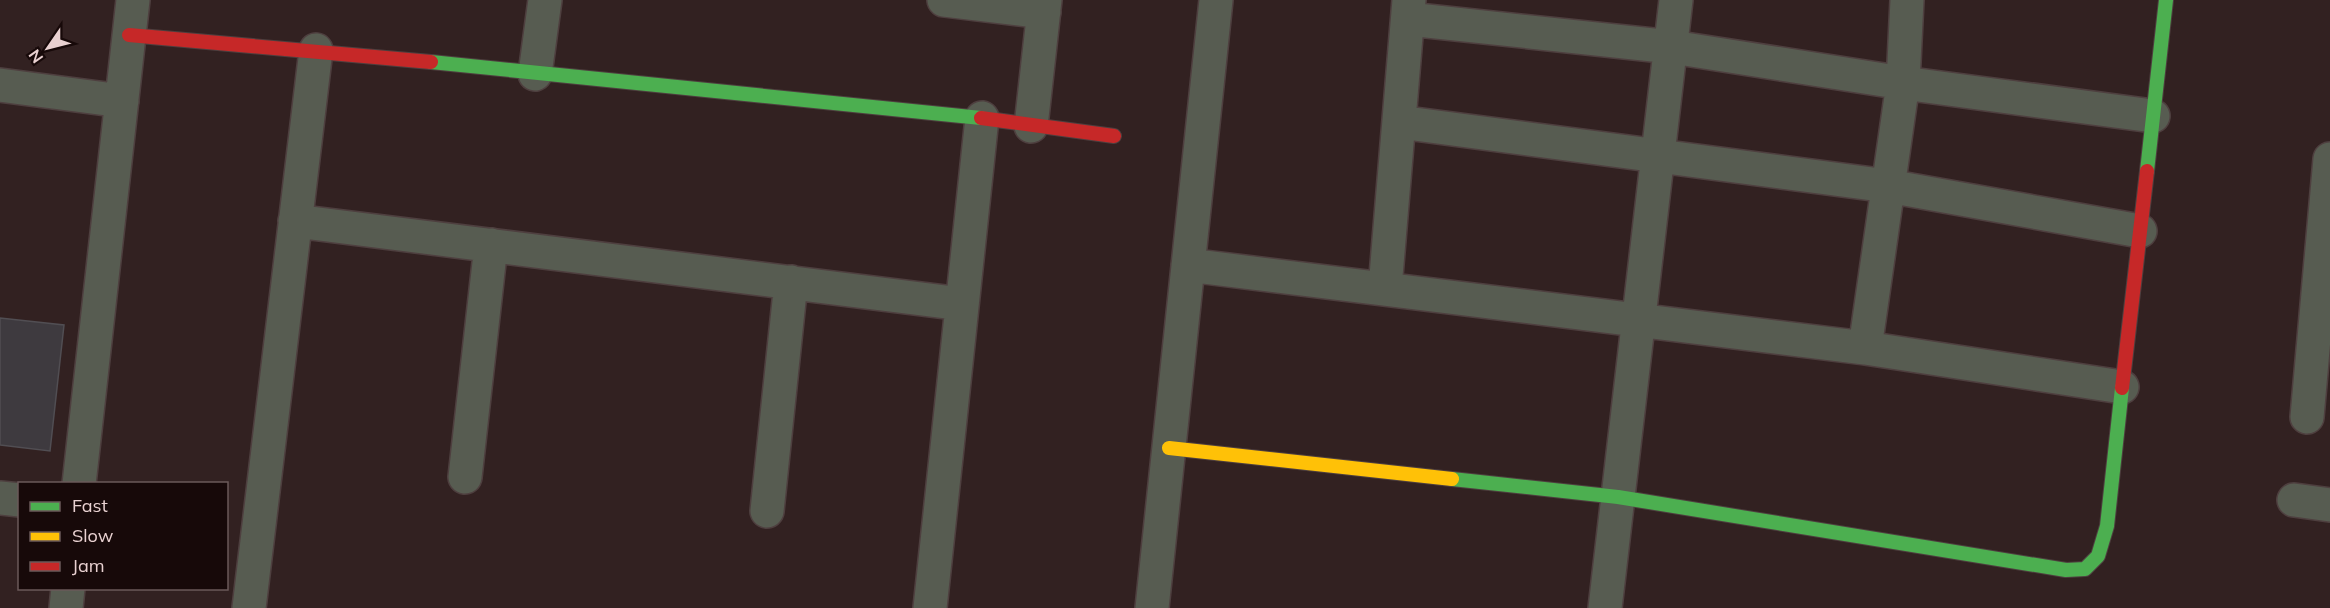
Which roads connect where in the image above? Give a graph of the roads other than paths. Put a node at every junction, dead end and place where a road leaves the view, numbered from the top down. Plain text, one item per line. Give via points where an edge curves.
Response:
1 (133, 0) edge
2 (545, 0) edge
3 (944, 0) edge
4 (1216, 0) edge
5 (1676, 0) edge
6 (1907, 0) edge
7 (2166, 0) edge
8 (1045, 6) edge
9 (1408, 9) edge
10 (129, 35) junction
11 (1672, 47) junction
12 (315, 50) junction
13 (535, 74) junction
14 (1903, 83) junction
15 (0, 85) edge
16 (122, 101) junction
17 (2153, 116) junction
18 (982, 118) junction
19 (1399, 122) junction
20 (1031, 126) junction
21 (1114, 136) dead end
22 (1659, 155) junction
23 (2330, 159) edge
24 (1888, 186) junction
25 (295, 221) junction
26 (2140, 231) junction
27 (491, 245) junction
28 (2326, 248) edge
29 (1188, 265) junction
30 (791, 282) junction
31 (1385, 288) junction
32 (963, 304) junction
33 (1640, 319) junction
34 (1865, 348) junction
35 (2122, 387) junction
36 (2307, 417) dead end
37 (1169, 448) junction
38 (465, 477) dead end
39 (79, 482) edge
40 (1618, 497) junction
41 (0, 498) edge
42 (18, 500) edge
43 (2294, 500) dead end
44 (2330, 505) edge
45 (767, 511) dead end
46 (68, 590) edge
47 (66, 608) edge
48 (249, 608) edge
49 (930, 608) edge
50 (1152, 608) edge
51 (1605, 608) edge

1 - 10 street
2 - 13 street
3 - 8 street
4 - 29 street
5 - 11 street
6 - 14 street
7 - 17 street
8 - 20 street
9 - 11 street
9 - 19 street
10 - 12 street
10 - 16 street
11 - 14 street
11 - 22 street
12 - 13 street
12 - 25 street
13 - 18 street
14 - 17 street
14 - 24 street
15 - 16 street
16 - 39 street
17 - 26 street
18 - 20 street
18 - 32 street
19 - 22 street
19 - 31 street
20 - 21 street
22 - 24 street
22 - 33 street
23 - 28 street
24 - 26 street
24 - 34 street
25 - 27 street
25 - 48 street
26 - 35 street
27 - 30 street
27 - 38 street
28 - 36 street
29 - 31 street
29 - 37 street
30 - 32 street
30 - 45 street
31 - 33 street
32 - 49 street
33 - 34 street
33 - 40 street
34 - 35 street
35 - 40 street via 2107,526 2097,556 2085,569 2066,570
37 - 40 street
37 - 50 street
40 - 51 street
41 - 42 street
43 - 44 street
46 - 47 street

